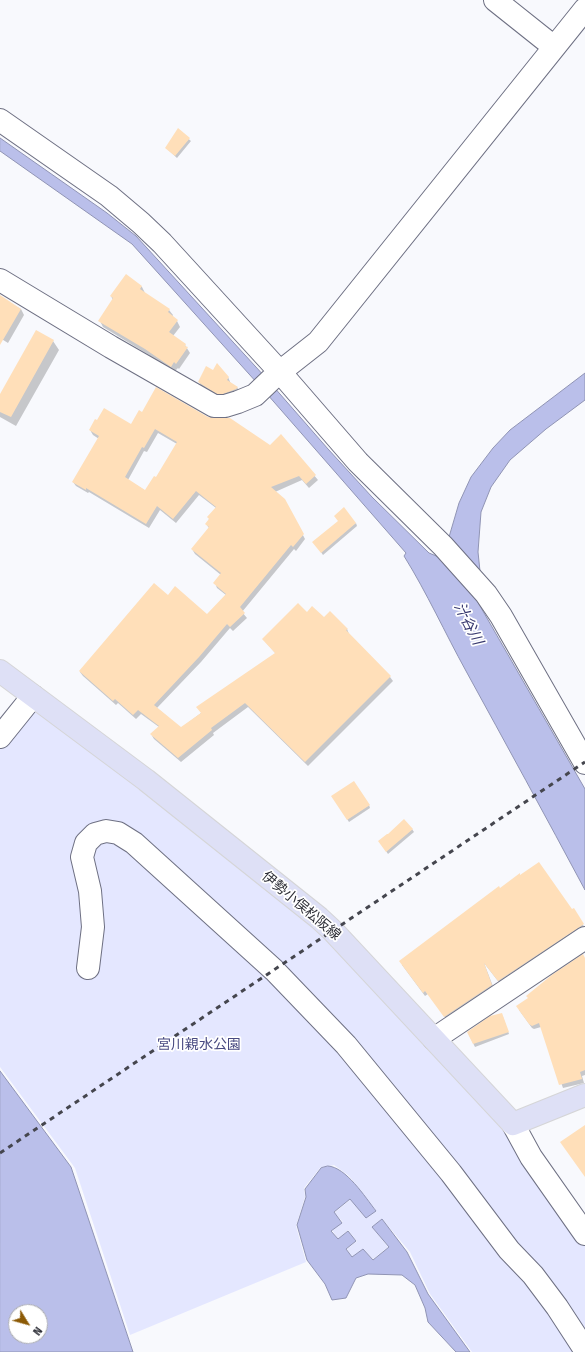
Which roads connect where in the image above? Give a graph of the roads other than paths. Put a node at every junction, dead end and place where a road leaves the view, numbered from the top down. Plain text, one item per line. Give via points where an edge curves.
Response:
1 (495, 0) edge
2 (585, 9) edge
3 (554, 47) junction
4 (0, 120) edge
5 (0, 280) edge
6 (278, 373) junction
7 (0, 671) edge
8 (33, 696) junction
9 (0, 737) edge
10 (585, 763) edge
11 (585, 938) edge
12 (88, 968) dead end
13 (434, 1039) junction
14 (585, 1095) edge
15 (513, 1124) junction
16 (585, 1234) edge
17 (585, 1350) edge

1 - 3 street
2 - 3 street
3 - 6 street via 318,342
4 - 6 street via 141,222
5 - 6 street via 214,406 225,406 254,395
6 - 10 street via 358,462 443,546 486,594
7 - 8 main road, 伊勢小俣松阪線
8 - 9 street
8 - 13 main road, 伊勢小俣松阪線 via 146,780 319,918
11 - 13 street
12 - 17 street via 93,927 90,891 82,857 86,843 95,834 106,831 134,843 274,970 346,1045 451,1173 510,1250 533,1275
13 - 15 main road, 伊勢小俣松阪線
14 - 15 main road
15 - 16 street via 532,1157

